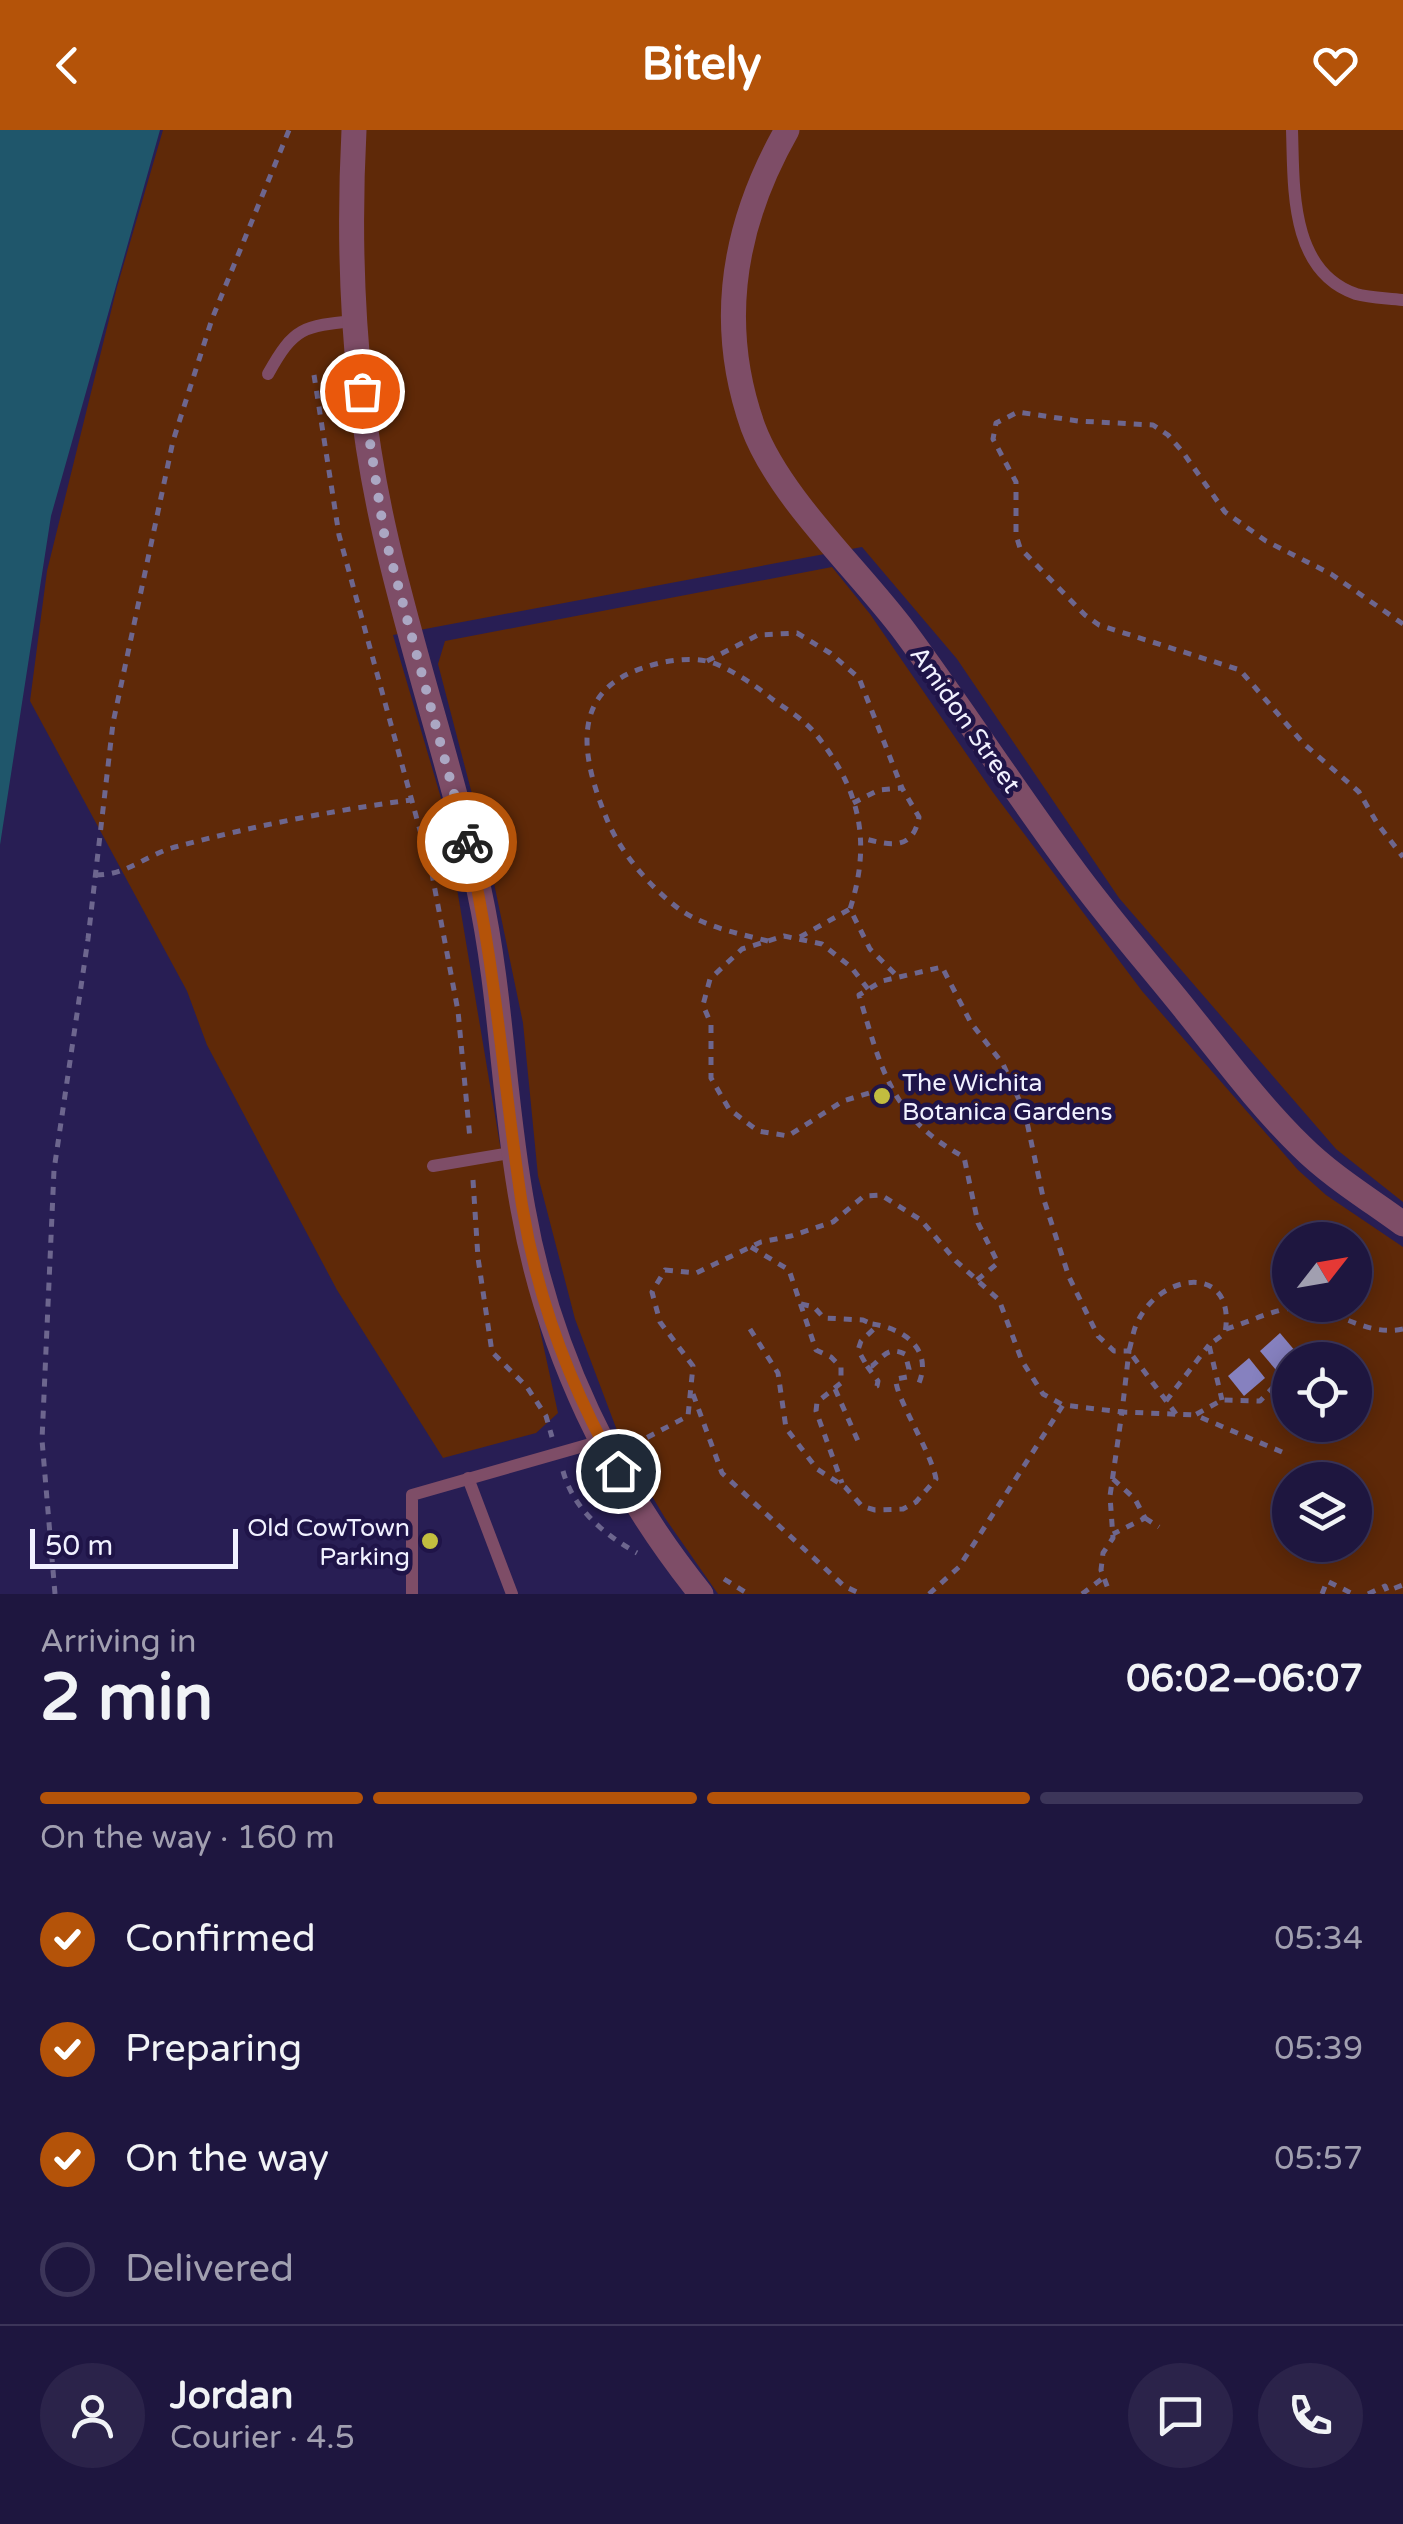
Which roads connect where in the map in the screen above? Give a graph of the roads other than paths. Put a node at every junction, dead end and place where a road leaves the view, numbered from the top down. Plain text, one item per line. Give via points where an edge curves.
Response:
1 (354, 130) edge
2 (788, 130) edge
3 (1292, 130) edge
4 (1403, 300) edge
5 (355, 321) junction
6 (268, 374) dead end
7 (516, 1152) junction
8 (433, 1166) dead end
9 (1403, 1224) edge
10 (612, 1445) junction
11 (468, 1478) junction
12 (711, 1585) edge
13 (412, 1594) edge
14 (512, 1594) edge

1 - 5 street
2 - 9 street, Amidon Street via 753,200 738,248 733,300 742,388 771,463 904,631 1073,870 1246,1086 1303,1148
3 - 4 lane via 1298,225 1313,258 1356,294
5 - 6 lane via 316,324 287,339
5 - 7 street via 384,533 480,895
7 - 8 lane
7 - 10 street via 538,1276 577,1390
10 - 11 lane
10 - 12 street via 661,1541
11 - 13 lane via 412,1495
11 - 14 lane

